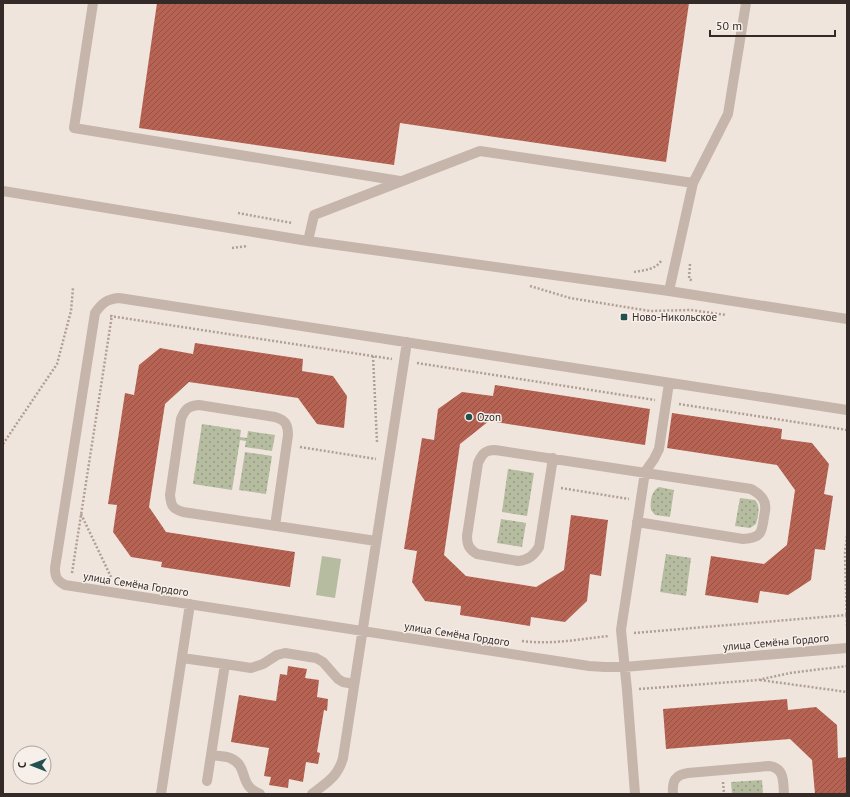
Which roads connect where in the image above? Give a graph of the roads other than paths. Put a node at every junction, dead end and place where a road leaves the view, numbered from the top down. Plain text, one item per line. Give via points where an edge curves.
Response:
1 (92, 3) edge
2 (746, 3) edge
3 (400, 181) junction
4 (693, 182) junction
5 (3, 191) edge
6 (308, 241) junction
7 (669, 291) junction
8 (847, 319) edge
9 (407, 342) junction
10 (669, 383) junction
11 (847, 410) edge
12 (553, 458) junction
13 (644, 472) junction
14 (637, 522) junction
15 (275, 526) junction
16 (376, 541) junction
17 (190, 604) junction
18 (362, 631) junction
19 (847, 648) edge
20 (182, 658) junction
21 (224, 664) junction
22 (624, 667) junction
23 (354, 684) junction
24 (211, 755) junction
25 (207, 781) dead end
26 (161, 794) edge
27 (260, 794) edge
28 (312, 794) edge
29 (635, 794) edge
30 (673, 794) edge
31 (784, 794) edge

1 - 3 street via 74,128
2 - 4 street via 728,114
3 - 4 street via 480,150
3 - 6 street via 314,215
4 - 7 street
5 - 6 street
6 - 7 street
7 - 8 street
9 - 10 street
9 - 16 street
9 - 17 street, улица Семёна Гордого via 120,298 108,300 101,305 95,313 55,574 57,580 68,585
10 - 11 street
10 - 13 street via 659,449
12 - 12 street via 495,450 489,450 480,456 467,536 472,551 518,561 535,554 540,546
12 - 13 street
13 - 14 street
13 - 14 street via 751,489 759,493 766,506 762,531 751,538
14 - 22 street via 621,634
15 - 15 street via 183,512 173,507 170,495 181,419 187,409 199,405 275,417 282,419 286,424 287,445
15 - 16 street
16 - 18 street
17 - 18 street, улица Семёна Гордого
17 - 20 street
18 - 22 street, улица Семёна Гордого via 590,666
18 - 23 street
19 - 22 street, улица Семёна Гордого
20 - 21 street
20 - 26 street
21 - 23 street via 251,668 285,653 316,658 324,662 338,679
21 - 24 street
22 - 29 street
23 - 28 street via 341,765 335,776
24 - 25 street
24 - 27 street via 235,761 242,769 246,784
30 - 31 street via 674,781 681,774 774,766 781,772

